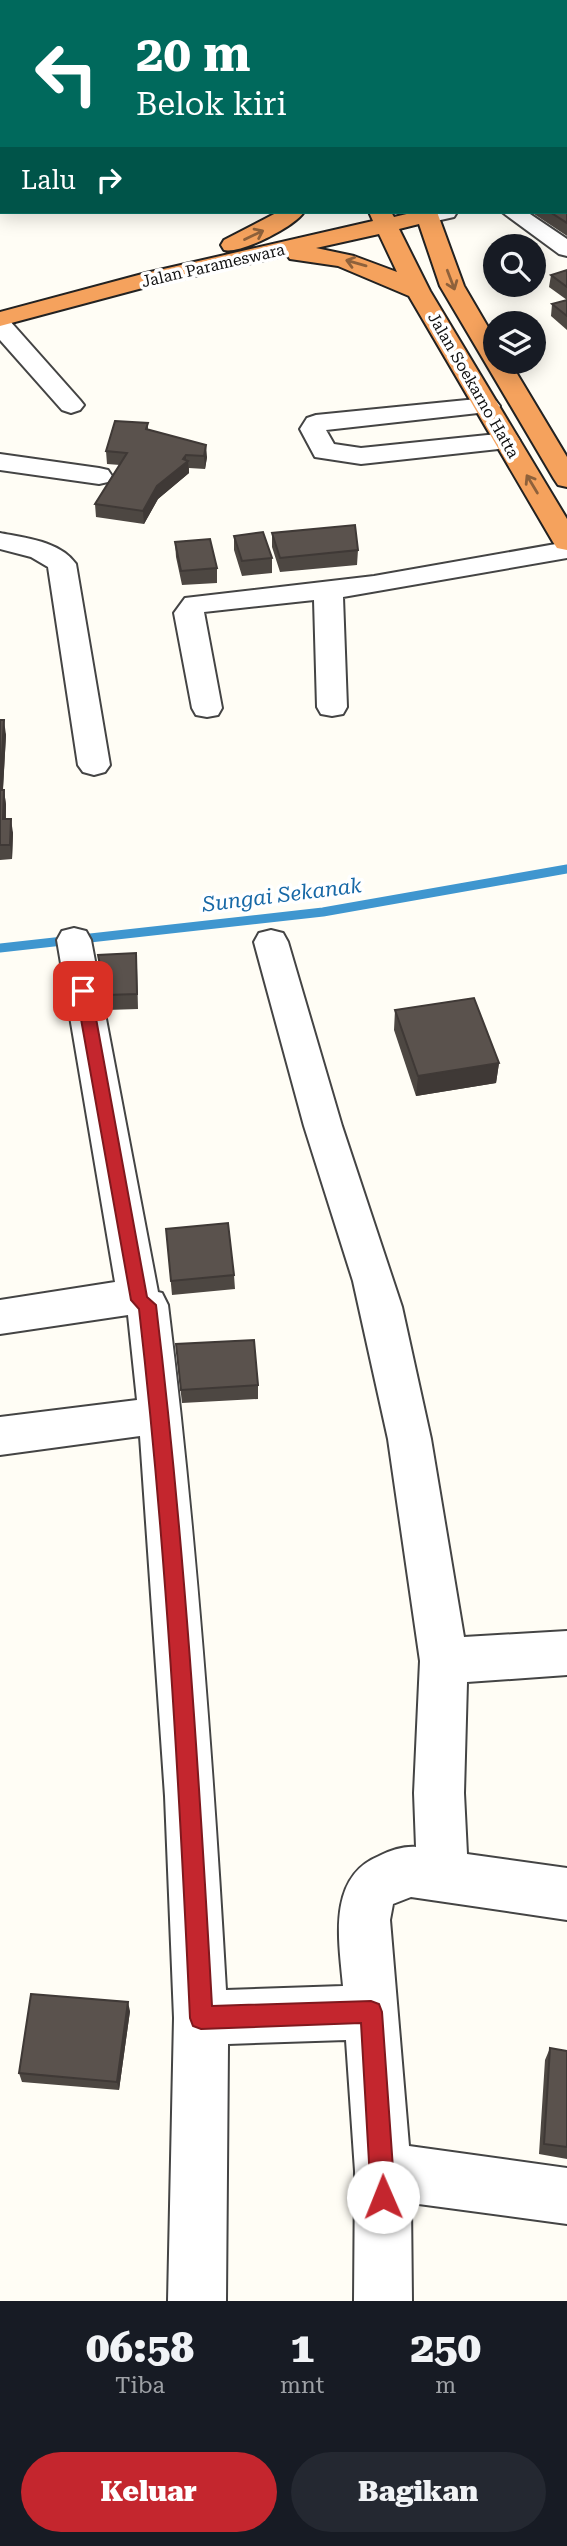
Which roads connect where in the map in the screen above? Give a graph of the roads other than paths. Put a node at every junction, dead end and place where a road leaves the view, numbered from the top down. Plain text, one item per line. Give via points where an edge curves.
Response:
1 (290, 214) edge
2 (418, 214) edge
3 (433, 214) edge
4 (516, 214) edge
5 (389, 216) edge
6 (567, 249) edge
7 (231, 261) junction
8 (146, 280) junction
9 (418, 291) junction
10 (0, 318) edge
11 (0, 325) edge
12 (483, 339) edge
13 (504, 374) edge
14 (71, 405) dead end
15 (486, 406) junction
16 (507, 441) junction
17 (0, 462) edge
18 (99, 476) dead end
19 (567, 479) edge
20 (0, 541) edge
21 (567, 542) edge
22 (567, 550) edge
23 (328, 589) junction
24 (332, 706) dead end
25 (207, 708) dead end
26 (94, 765) dead end
27 (74, 940) dead end
28 (271, 942) dead end
29 (139, 1300) junction
30 (0, 1317) edge
31 (160, 1416) junction
32 (0, 1436) edge
33 (567, 1653) edge
34 (444, 1661) junction
35 (442, 1876) junction
36 (567, 1894) edge
37 (371, 2012) junction
38 (201, 2018) junction
39 (383, 2171) junction
40 (567, 2196) edge
41 (197, 2301) edge
42 (383, 2301) edge

8 -> 1 highway via 209,256
2 - 5 highway, Jalan Parameswara
3 -> 12 highway, Jalan Soekarno Hatta via 452,286
4 - 6 street
5 - 7 highway, Jalan Parameswara
5 - 9 highway, Jalan Soekarno Hatta
7 - 8 highway, Jalan Parameswara
9 -> 7 highway via 372,268 323,256 290,254
8 - 10 highway, Jalan Parameswara
9 - 15 highway, Jalan Soekarno Hatta
11 - 14 street
13 - 19 highway, Jalan Soekarno Hatta
15 - 16 highway, Jalan Soekarno Hatta
15 - 16 street via 316,423 313,429 324,451 360,456
21 -> 16 highway, Jalan Soekarno Hatta
17 - 18 street
20 - 26 street via 37,550 62,564
22 - 23 street
23 - 24 street
23 - 25 street via 202,602 191,607
27 - 29 street
28 - 34 street via 381,1306 410,1431
29 - 30 street via 126,1297
29 - 31 street via 147,1305
31 - 32 street
31 - 38 street via 190,1796
33 - 34 street
34 - 35 street via 439,1793
35 - 36 street
35 - 37 street via 411,1872 384,1879 370,1890 364,1920
37 - 38 street
37 - 39 street
38 - 41 street
39 - 40 street
39 - 42 street

